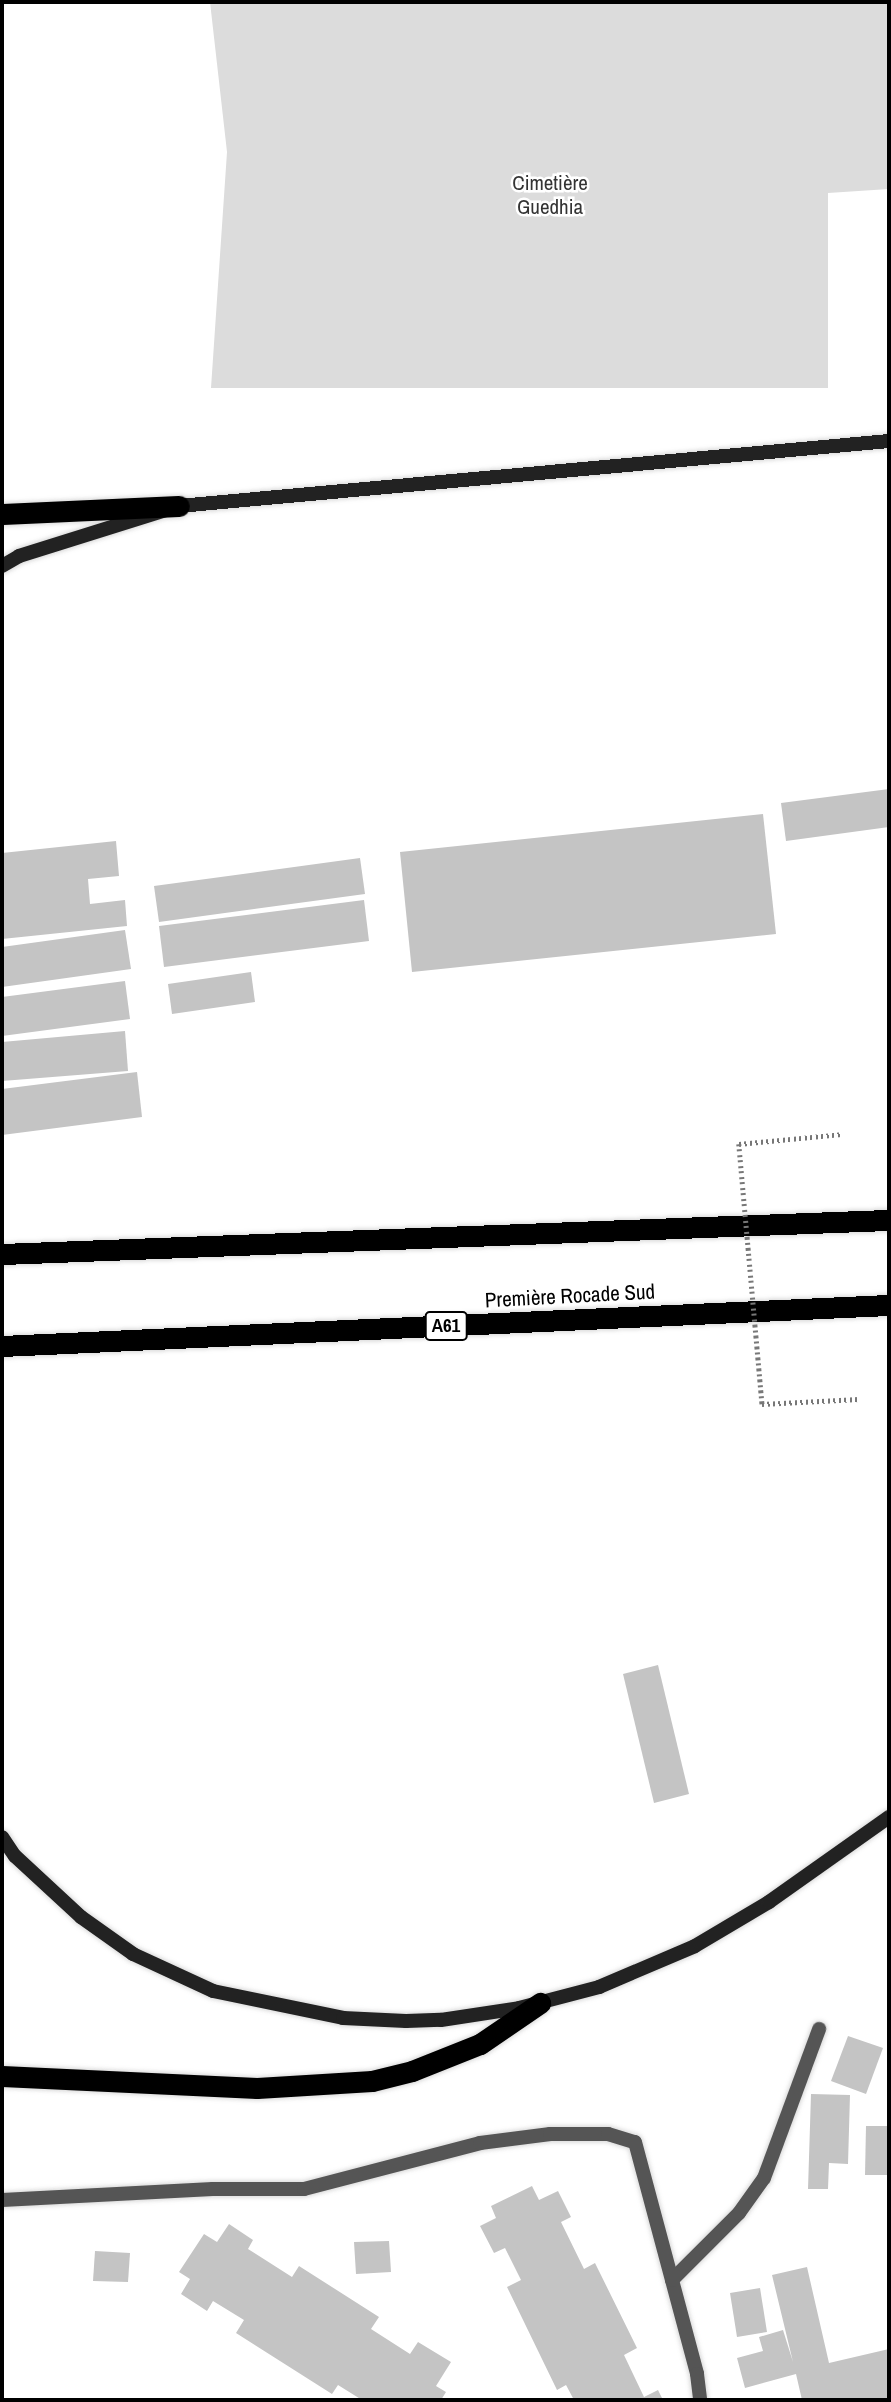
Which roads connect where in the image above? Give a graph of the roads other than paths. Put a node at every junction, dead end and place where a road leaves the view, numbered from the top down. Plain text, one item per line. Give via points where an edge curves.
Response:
1 (889, 442) edge
2 (179, 506) junction
3 (2, 514) edge
4 (2, 566) edge
5 (889, 1220) edge
6 (2, 1254) edge
7 (889, 1305) edge
8 (2, 1346) edge
9 (889, 1816) edge
10 (2, 1837) edge
11 (540, 2003) junction
12 (819, 2029) dead end
13 (2, 2076) edge
14 (2, 2200) edge
15 (672, 2280) junction
16 (700, 2400) edge

1 - 2 main road
2 - 3 highway
2 - 4 main road via 19,555
5 - 6 highway
7 - 8 highway, Première Rocade Sud / A61
9 - 11 main road via 817,1871 695,1946 599,1987
10 - 11 main road via 15,1856 81,1917 133,1954 213,1991 309,2012 374,2020 441,2020
11 - 13 highway via 481,2044 372,2081 257,2088
12 - 15 street via 764,2178 739,2213
14 - 15 street via 304,2189 481,2143 550,2134 608,2134 635,2142
15 - 16 street

